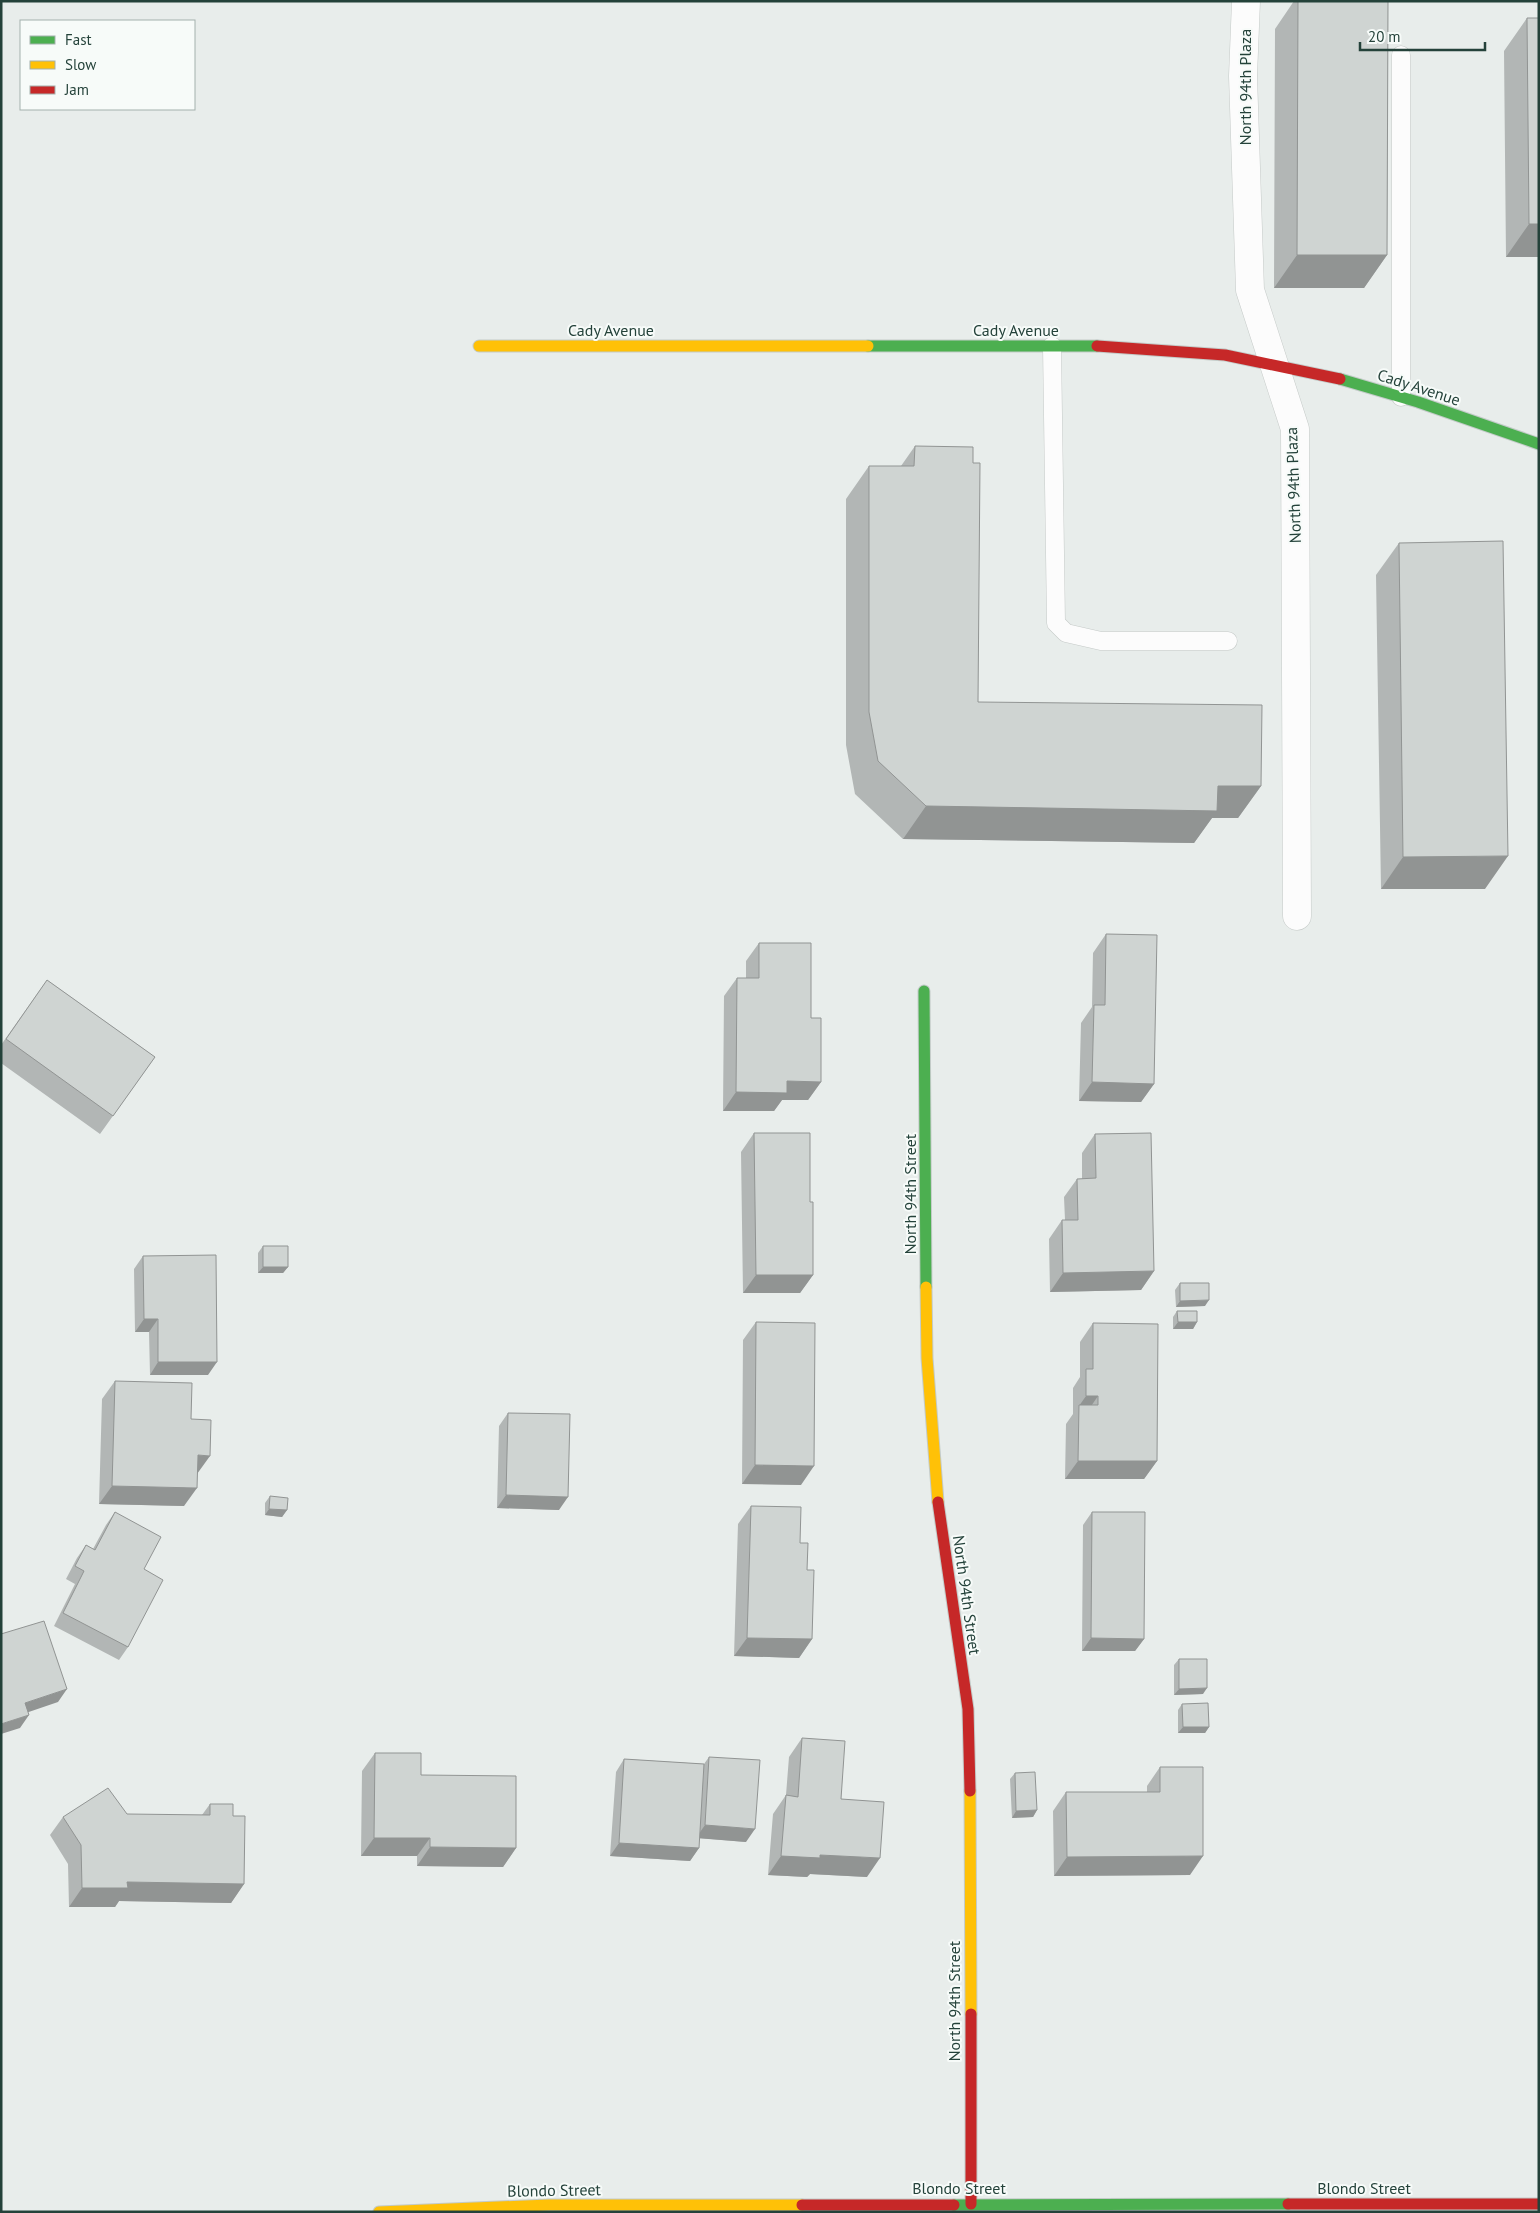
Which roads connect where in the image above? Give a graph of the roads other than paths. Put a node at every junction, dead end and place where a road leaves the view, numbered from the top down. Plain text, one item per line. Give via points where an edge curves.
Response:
1 (1246, 1) edge
2 (1402, 55) dead end
3 (479, 346) dead end
4 (1052, 346) junction
5 (1274, 365) junction
6 (1401, 397) junction
7 (1539, 444) edge
8 (1228, 641) dead end
9 (1297, 916) dead end
10 (924, 991) dead end
11 (970, 2204) junction
12 (1539, 2204) edge
13 (689, 2208) edge
14 (379, 2212) edge
15 (385, 2212) edge

1 - 5 street, North 94th Plaza via 1243,76 1250,290
2 - 6 lane
3 - 4 street, Cady Avenue
4 - 5 street, Cady Avenue via 1225,355
4 - 8 lane via 1056,623 1066,633 1101,641
5 - 6 street, Cady Avenue via 1346,380
5 - 9 street, North 94th Plaza via 1295,429
6 - 7 street, Cady Avenue
10 - 11 street, North 94th Street via 927,1358 940,1523 968,1709
11 - 12 street, Blondo Street
11 - 13 street, Blondo Street
13 - 15 street, Blondo Street via 548,2205
14 - 15 street, Blondo Street

